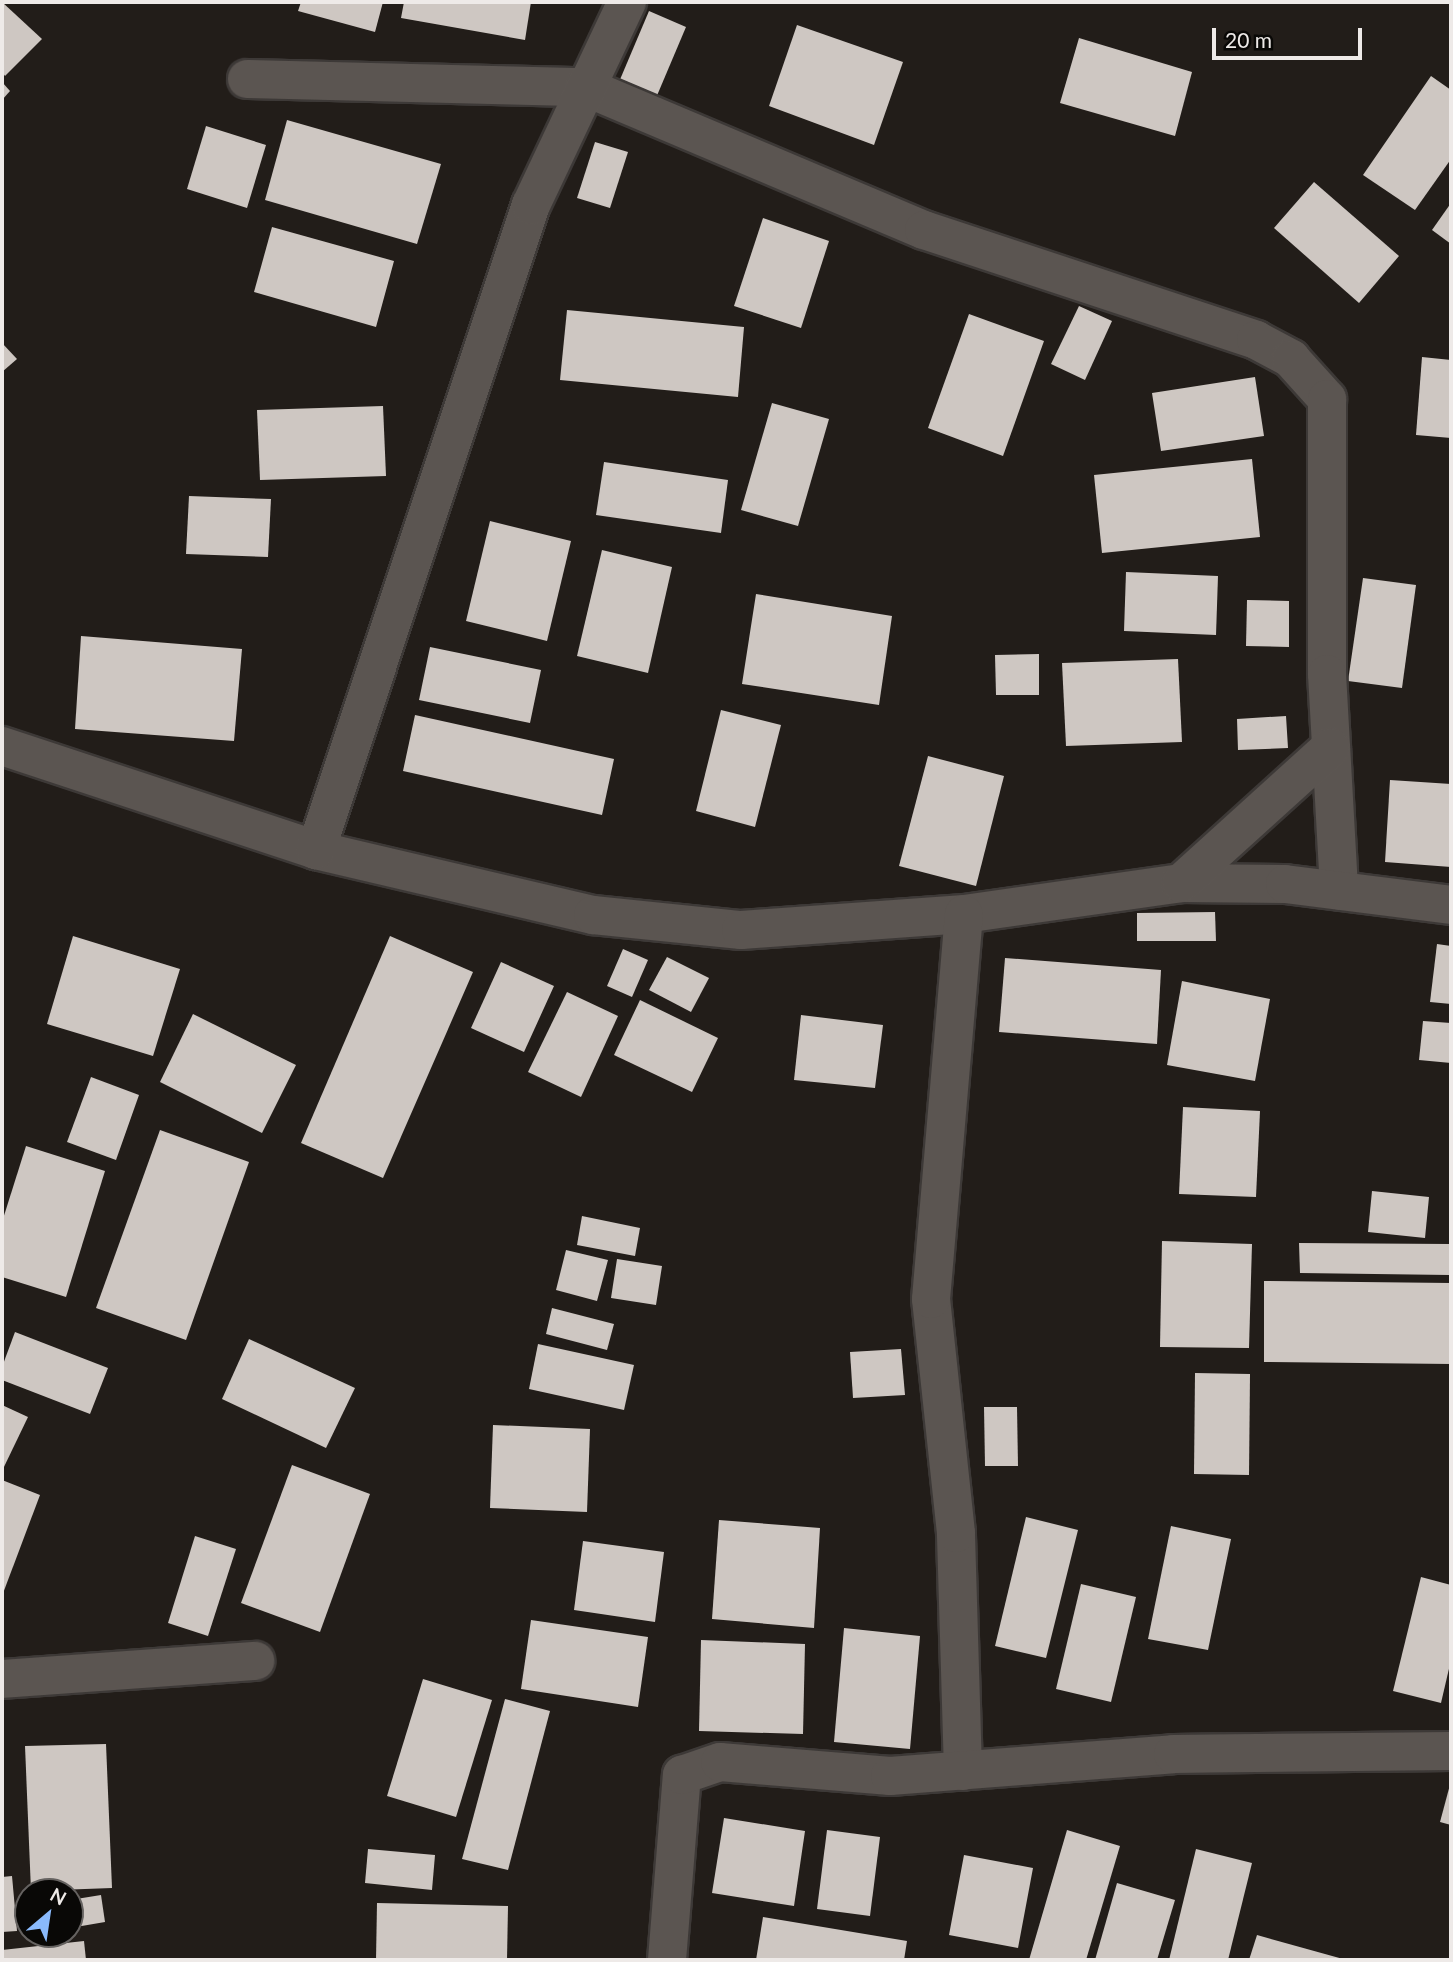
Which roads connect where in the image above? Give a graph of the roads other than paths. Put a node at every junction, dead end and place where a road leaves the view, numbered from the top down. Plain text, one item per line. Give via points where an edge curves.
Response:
1 (627, 2) edge
2 (247, 79) dead end
3 (585, 87) junction
4 (2, 746) edge
5 (1331, 747) junction
6 (316, 850) junction
7 (1181, 883) junction
8 (1339, 891) junction
9 (1451, 905) edge
10 (964, 914) junction
11 (255, 1661) dead end
12 (2, 1679) edge
13 (1451, 1751) edge
14 (963, 1772) junction
15 (667, 1960) edge

1 - 3 street
2 - 3 street
3 - 5 street via 924,230 1256,340 1291,359 1327,399
3 - 6 street via 531,205
4 - 6 street
5 - 7 street
5 - 8 street
6 - 10 street via 593,915 741,930
7 - 8 street via 1284,884
7 - 10 street
8 - 9 street
10 - 14 street via 931,1299 956,1533
11 - 12 street
13 - 14 street via 1173,1754
14 - 15 street via 890,1776 720,1762 682,1775

